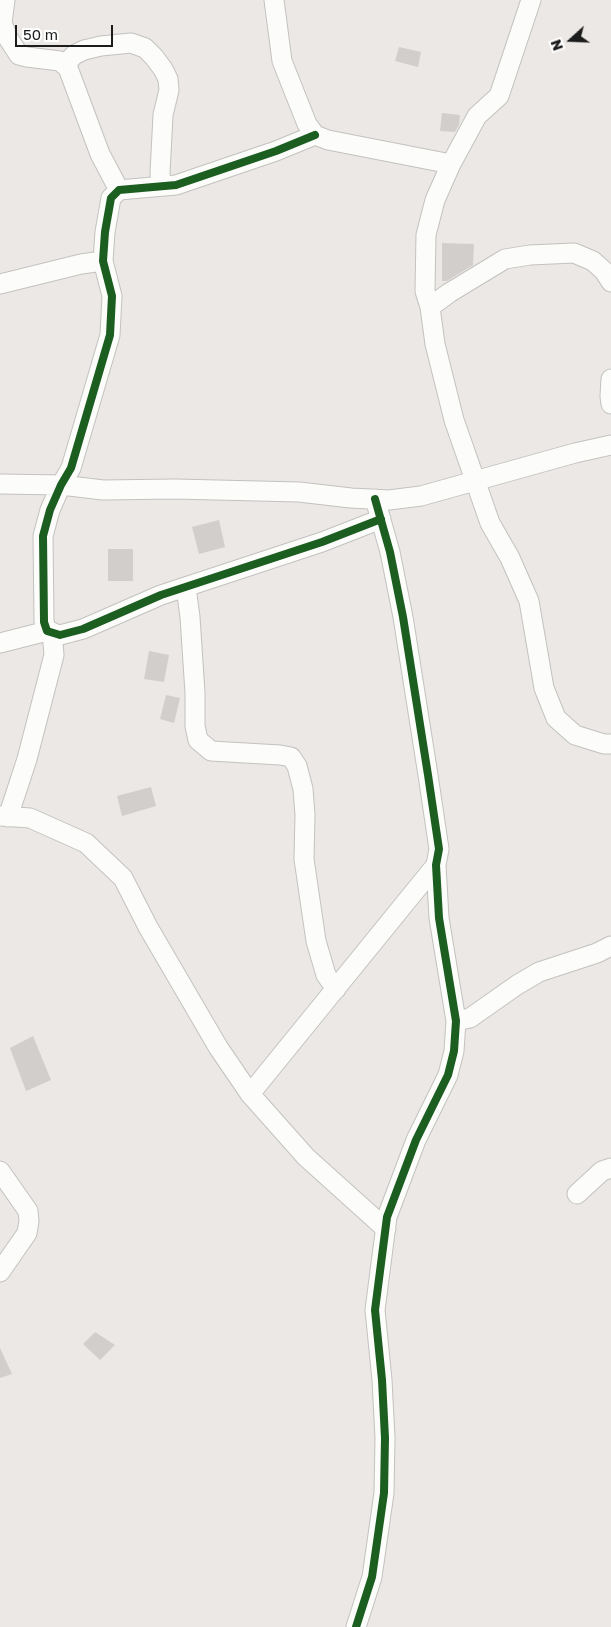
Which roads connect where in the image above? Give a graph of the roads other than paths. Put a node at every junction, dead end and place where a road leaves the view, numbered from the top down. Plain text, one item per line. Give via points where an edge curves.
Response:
1 (5, 0) edge
2 (274, 0) edge
3 (531, 0) edge
4 (4, 41) edge
5 (65, 65) junction
6 (314, 135) junction
7 (452, 164) junction
8 (161, 186) junction
9 (119, 190) junction
10 (103, 261) junction
11 (611, 282) edge
12 (0, 284) edge
13 (430, 307) junction
14 (611, 379) edge
15 (611, 404) edge
16 (611, 445) edge
17 (476, 482) junction
18 (0, 484) edge
19 (61, 485) junction
20 (375, 499) junction
21 (381, 519) junction
22 (186, 587) junction
23 (83, 629) junction
24 (49, 631) junction
25 (0, 643) edge
26 (54, 654) junction
27 (611, 744) edge
28 (4, 816) edge
29 (436, 865) junction
30 (611, 946) edge
31 (336, 989) junction
32 (456, 1021) junction
33 (250, 1094) junction
34 (611, 1168) edge
35 (0, 1171) edge
36 (577, 1194) dead end
37 (386, 1229) junction
38 (0, 1272) edge
39 (356, 1627) edge

1 - 4 street
2 - 6 street via 282,61
3 - 7 street via 499,96 477,116
4 - 5 street via 19,54 60,60
5 - 8 street via 84,50 131,43 145,48 154,57 168,79 169,90 163,116
5 - 9 street via 100,154
6 - 7 street
6 - 8 street via 176,185
7 - 13 street via 435,200 426,235 425,291
8 - 9 street
9 - 10 street via 111,198 104,232
10 - 12 street
10 - 19 street via 112,296 110,335 72,468
11 - 13 street via 593,261 574,253 530,255 505,260
13 - 17 street via 435,344 454,420
14 - 15 street
16 - 17 street
17 - 20 street via 421,496
17 - 27 street via 490,523 529,601 544,688 556,718 575,735
18 - 19 street
19 - 20 street via 103,490 299,492
19 - 24 street via 43,536 44,622
20 - 21 street
21 - 22 street
21 - 29 street via 403,617 439,849
22 - 23 street
22 - 31 street via 198,740 211,751 280,755 291,757 297,766 303,789 304,859 316,941 326,975
23 - 24 street via 60,635
23 - 26 street via 63,650
24 - 25 street
24 - 26 street
26 - 28 street via 27,759
28 - 33 street via 30,818 86,843 123,878 218,1047
29 - 31 street
29 - 32 street via 439,918
30 - 32 street via 539,972 470,1018
31 - 33 street
32 - 37 street via 448,1075 416,1140 396,1191
33 - 37 street via 306,1157
34 - 36 street via 602,1171
35 - 38 street via 28,1211 28,1221 27,1233
37 - 39 street via 375,1310 385,1438 384,1493 372,1576

